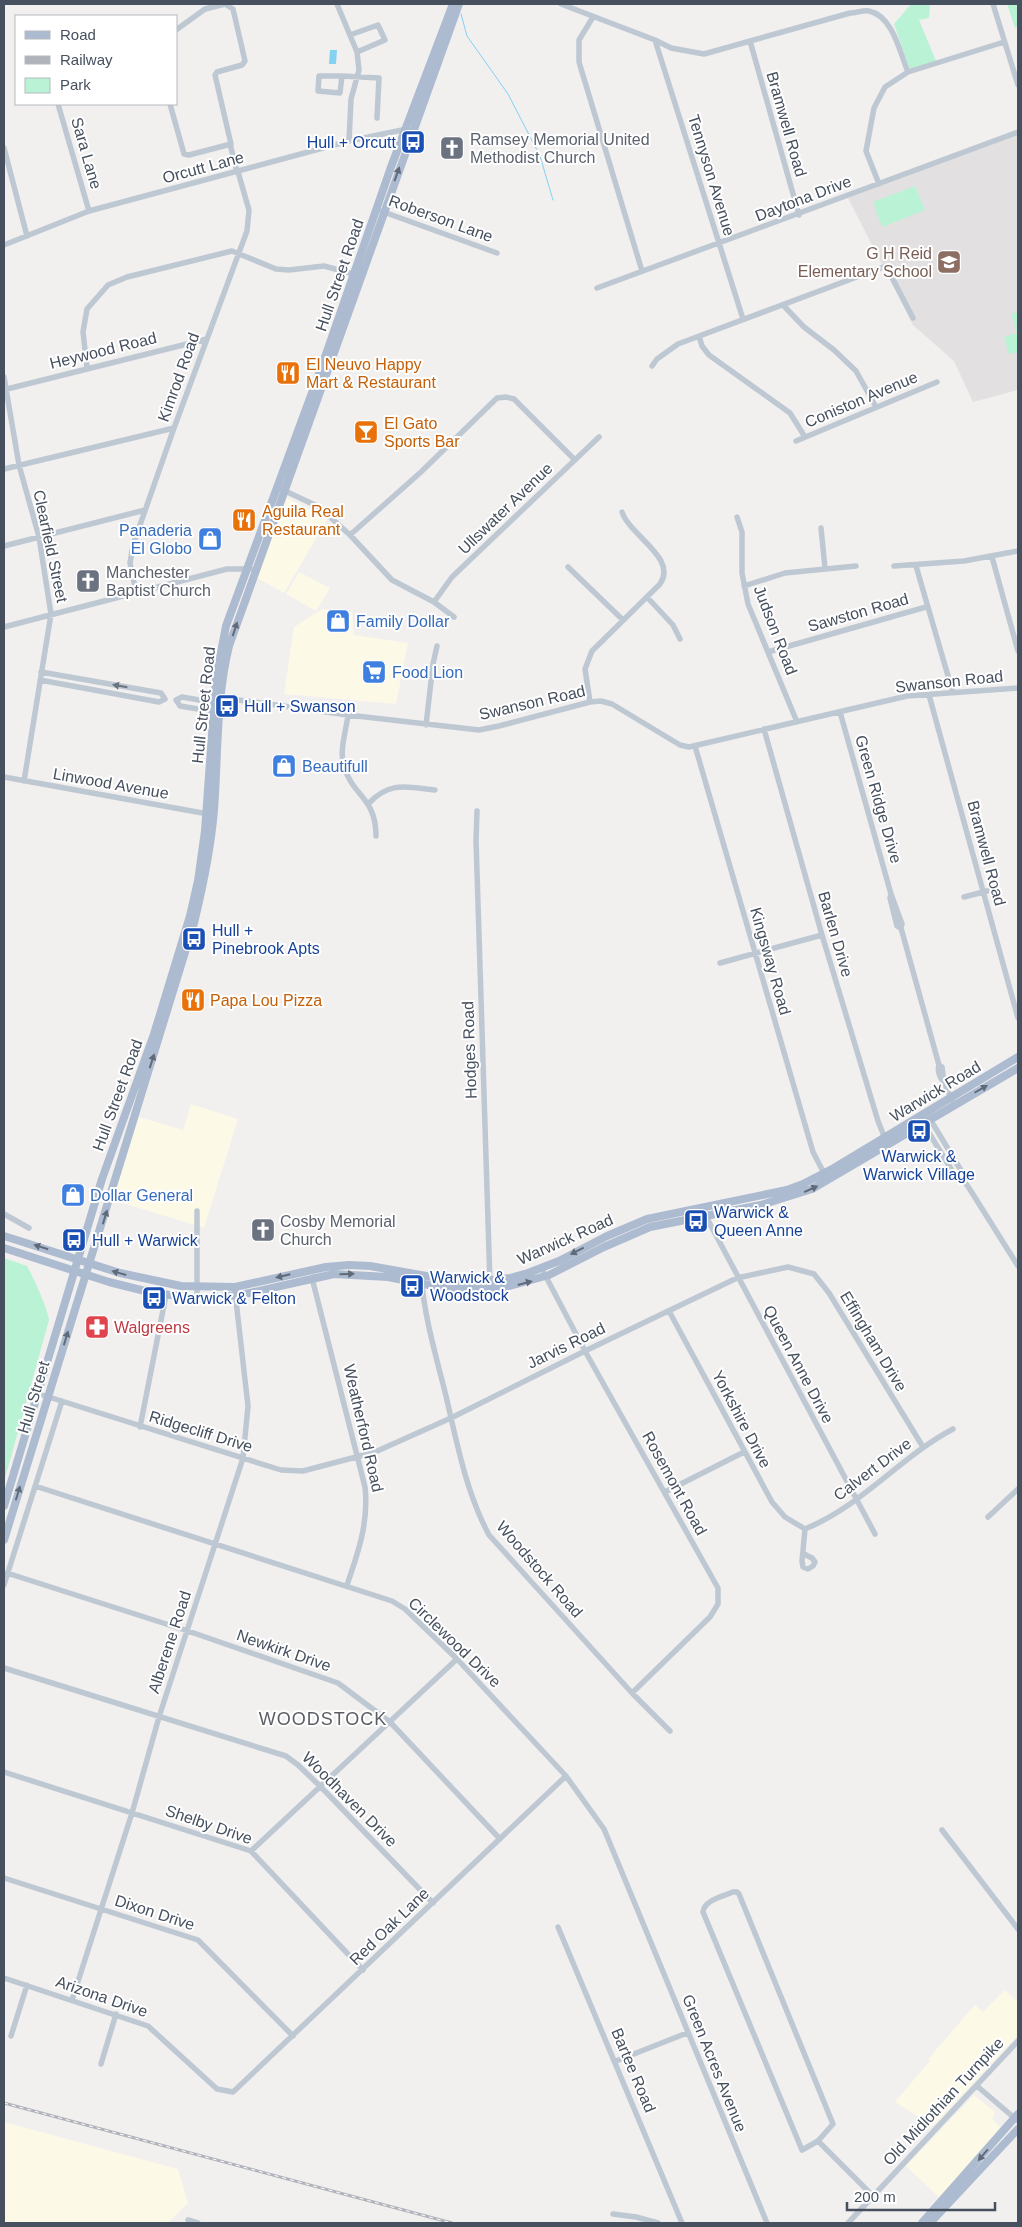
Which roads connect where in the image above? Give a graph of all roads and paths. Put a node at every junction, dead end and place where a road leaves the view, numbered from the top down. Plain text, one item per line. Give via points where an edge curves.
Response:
1 (337, 4) edge
2 (453, 4) edge
3 (459, 4) edge
4 (561, 4) edge
5 (993, 4) edge
6 (593, 18) junction
7 (178, 29) edge
8 (350, 35) junction
9 (655, 40) junction
10 (750, 41) junction
11 (1004, 42) junction
12 (357, 52) junction
13 (908, 72) junction
14 (342, 76) junction
15 (357, 76) junction
16 (1018, 85) edge
17 (58, 105) edge
18 (170, 105) edge
19 (377, 118) dead end
20 (414, 128) junction
21 (405, 129) junction
22 (1018, 132) edge
23 (349, 142) junction
24 (230, 144) junction
25 (4, 148) edge
26 (238, 172) junction
27 (879, 184) junction
28 (89, 211) junction
29 (380, 211) junction
30 (799, 215) junction
31 (27, 236) junction
32 (719, 244) junction
33 (4, 246) edge
34 (238, 253) junction
35 (497, 253) dead end
36 (642, 271) junction
37 (358, 275) junction
38 (597, 288) dead end
39 (783, 305) junction
40 (913, 318) dead end
41 (743, 319) junction
42 (699, 336) junction
43 (207, 339) junction
44 (652, 366) dead end
45 (87, 368) junction
46 (4, 377) edge
47 (937, 382) dead end
48 (7, 389) junction
49 (876, 407) junction
50 (174, 428) junction
51 (599, 437) dead end
52 (805, 437) junction
53 (796, 441) dead end
54 (575, 460) junction
55 (18, 465) junction
56 (4, 469) edge
57 (281, 489) junction
58 (145, 510) junction
59 (622, 512) dead end
60 (737, 517) dead end
61 (822, 528) dead end
62 (350, 535) junction
63 (39, 538) junction
64 (4, 546) edge
65 (1018, 551) edge
66 (992, 557) junction
67 (856, 566) dead end
68 (894, 566) dead end
69 (916, 566) junction
70 (568, 567) dead end
71 (825, 568) junction
72 (252, 569) junction
73 (744, 586) junction
74 (136, 592) junction
75 (647, 597) junction
76 (434, 602) junction
77 (926, 607) junction
78 (51, 614) junction
79 (454, 617) dead end
80 (622, 620) junction
81 (4, 627) edge
82 (680, 639) dead end
83 (438, 646) dead end
84 (1018, 650) edge
85 (768, 652) junction
86 (41, 672) junction
87 (40, 680) junction
88 (1018, 688) edge
89 (952, 693) junction
90 (929, 695) junction
91 (590, 702) junction
92 (218, 704) junction
93 (840, 712) junction
94 (348, 716) junction
95 (797, 722) junction
96 (426, 725) junction
97 (764, 729) junction
98 (695, 746) junction
99 (4, 777) edge
100 (24, 781) junction
101 (435, 790) dead end
102 (369, 803) junction
103 (477, 811) dead end
104 (210, 815) junction
105 (376, 836) dead end
106 (991, 890) dead end
107 (984, 892) junction
108 (964, 897) dead end
109 (822, 935) junction
110 (754, 953) junction
111 (720, 963) dead end
112 (1018, 1018) edge
113 (1018, 1057) edge
114 (1018, 1068) edge
115 (951, 1097) junction
116 (954, 1105) junction
117 (925, 1118) junction
118 (884, 1137) junction
119 (888, 1145) junction
120 (824, 1173) junction
121 (828, 1181) junction
122 (700, 1207) junction
123 (197, 1211) dead end
124 (4, 1214) edge
125 (705, 1215) junction
126 (29, 1228) dead end
127 (4, 1236) edge
128 (4, 1248) edge
129 (77, 1258) junction
130 (90, 1263) junction
131 (1018, 1266) edge
132 (788, 1267) joint
133 (542, 1268) junction
134 (74, 1270) junction
135 (86, 1275) junction
136 (421, 1275) junction
137 (546, 1276) junction
138 (314, 1277) junction
139 (737, 1278) junction
140 (422, 1284) junction
141 (490, 1285) junction
142 (197, 1287) junction
143 (235, 1287) junction
144 (166, 1296) junction
145 (236, 1296) junction
146 (197, 1298) junction
147 (669, 1311) junction
148 (585, 1351) junction
149 (36, 1393) junction
150 (48, 1396) junction
151 (62, 1401) junction
152 (451, 1418) junction
153 (140, 1427) junction
154 (953, 1429) dead end
155 (923, 1447) junction
156 (744, 1452) junction
157 (359, 1456) junction
158 (243, 1458) junction
159 (35, 1486) junction
160 (1018, 1489) edge
161 (665, 1492) junction
162 (858, 1500) junction
163 (4, 1506) edge
164 (988, 1517) dead end
165 (805, 1528) junction
166 (875, 1534) dead end
167 (4, 1540) edge
168 (215, 1546) junction
169 (804, 1554) dead end
170 (8, 1573) junction
171 (4, 1585) edge
172 (346, 1585) junction
173 (188, 1631) junction
174 (457, 1659) junction
175 (4, 1668) edge
176 (632, 1693) junction
177 (159, 1717) junction
178 (390, 1722) junction
179 (670, 1731) dead end
180 (4, 1772) edge
181 (566, 1776) junction
182 (321, 1787) junction
183 (132, 1812) junction
184 (942, 1830) dead end
185 (500, 1839) junction
186 (251, 1851) junction
187 (4, 1878) edge
188 (433, 1903) junction
189 (100, 1910) junction
190 (640, 1913) joint
191 (558, 1927) dead end
192 (1018, 1929) edge
193 (363, 1970) junction
194 (4, 1978) edge
195 (27, 1985) junction
196 (72, 2000) junction
197 (116, 2014) junction
198 (687, 2033) junction
199 (11, 2036) dead end
200 (293, 2036) junction
201 (1018, 2041) edge
202 (616, 2061) junction
203 (101, 2064) dead end
204 (977, 2086) junction
205 (228, 2092) joint
206 (1017, 2118) edge
207 (1018, 2129) edge
208 (818, 2141) junction
209 (873, 2196) junction
210 (613, 2214) dead end
211 (188, 2220) dead end
212 (198, 2223) edge
213 (658, 2223) edge
214 (682, 2223) edge
215 (767, 2223) edge
216 (848, 2223) edge
217 (922, 2223) edge
218 (930, 2223) edge

1 - 8 street
2 - 21 main road, Hull Street Road
3 - 20 main road, Hull Street Road
4 - 6 street
5 - 11 street
6 - 9 street
6 - 36 street via 579,40 579,62
7 - 24 street, Kimrod Road via 205,10 225,4 232,9 245,61 215,75
8 - 12 street
8 - 12 street via 378,25 384,40
9 - 10 street via 671,48 704,54
9 - 32 street, Tennyson Avenue
10 - 13 street via 850,13 869,11 891,30
10 - 30 street, Bramwell Road
11 - 13 street
11 - 16 street
12 - 15 street
13 - 27 street via 885,87 874,108 866,151
14 - 14 street via 319,76 318,91 340,93
14 - 15 street
15 - 19 street via 379,78
15 - 23 street via 351,99
17 - 28 street, Sara Lane
18 - 24 street via 184,154
20 - 21 street, Orcutt Lane
29 -> 20 main road, Hull Street Road
21 - 23 street, Orcutt Lane
21 - 29 main road, Hull Street Road
22 - 27 street, Daytona Drive
23 - 26 street, Orcutt Lane
24 - 26 street, Kimrod Road
25 - 31 street
26 - 28 street, Orcutt Lane
26 - 34 street, Kimrod Road via 249,210 247,230
27 - 30 street, Daytona Drive
28 - 31 street, Orcutt Lane
29 - 35 street, Roberson Lane
29 - 37 main road, Hull Street Road
30 - 32 street, Daytona Drive
31 - 33 street, Orcutt Lane
32 - 36 street, Daytona Drive
32 - 41 street, Tennyson Avenue
34 - 37 street via 276,268 289,270 324,266
34 - 43 street, Kimrod Road
34 - 45 street via 232,251 126,277 108,285 87,309 83,322
36 - 38 street, Daytona Drive
37 - 57 main road, Hull Street Road
39 - 40 street via 886,266
39 - 41 street
39 - 49 street via 856,370
41 - 42 street
42 - 44 street via 678,344
42 - 52 street via 709,355 790,413
43 - 45 street, Heywood Road
43 - 50 street, Kimrod Road
45 - 48 street, Heywood Road
46 - 48 street, Clearfield Street
47 - 49 street, Coniston Avenue
48 - 55 street, Clearfield Street
49 - 52 street, Coniston Avenue
50 - 55 street
50 - 58 street, Kimrod Road
51 - 54 street, Ullswater Avenue
52 - 53 street, Coniston Avenue
54 - 62 street via 514,399 497,398 422,472
54 - 76 street, Ullswater Avenue via 452,577
55 - 56 street
55 - 63 street, Clearfield Street
57 - 62 street via 319,507
57 - 72 main road, Hull Street Road
58 - 63 street
58 - 74 street, Kimrod Road via 130,563
59 - 75 street via 630,527 664,566 663,580
60 - 73 street, Judson Road via 742,532
61 - 71 street
62 - 76 street via 392,580
63 - 64 street
63 - 78 street, Clearfield Street
65 - 66 street
66 - 69 street
66 - 84 street
67 - 71 street
68 - 69 street
69 - 77 street
70 - 80 street
71 - 73 street via 785,573
72 - 74 street via 227,569
72 - 92 main road, Hull Street Road via 229,646
73 - 85 street, Judson Road via 751,614
74 - 78 street
75 - 80 street
75 - 82 street via 673,624
76 - 79 street
77 - 85 street, Sawston Road
77 - 89 street
78 - 81 street
78 - 86 street, Clearfield Street
80 - 91 street via 588,657 586,675
83 - 96 street
85 - 95 street, Judson Road
86 - 87 street, Clearfield Street
87 -> 86 street via 158,702 165,699 161,693
87 - 100 street, Clearfield Street
88 - 89 street, Swanson Road
89 - 90 street, Swanson Road
90 - 93 street, Swanson Road via 907,696
90 - 107 street, Bramwell Road
91 - 96 street, Swanson Road via 485,729
91 - 98 street, Swanson Road via 609,702 680,745
92 - 92 street via 182,697 176,702 180,706
92 - 94 street, Swanson Road
92 - 104 main road, Hull Street Road
93 - 95 street, Swanson Road
93 - 115 street, Green Ridge Drive via 897,926
94 - 96 street, Swanson Road
94 - 102 street via 344,765 348,777
95 - 97 street, Swanson Road
97 - 98 street, Swanson Road
97 - 109 street, Barlen Drive
98 - 110 street, Kingsway Road
99 - 100 street, Linwood Avenue
100 - 104 street, Linwood Avenue
101 - 102 street via 392,787
102 - 105 street via 375,817
103 - 141 street, Hodges Road
104 - 129 main road, Hull Street Road via 198,883 180,950
130 -> 104 main road, Hull Street Road via 194,923 206,871
106 - 107 street
107 - 108 street
107 - 112 street, Bramwell Road
109 - 110 street
109 - 118 street, Barlen Drive
110 - 111 street
110 - 120 street, Kingsway Road via 813,1152
113 - 115 main road, Warwick Road
116 -> 114 main road, Warwick Road
115 - 116 street, Green Ridge Drive
115 - 117 main road, Warwick Road
116 - 117 main road, Warwick Road
117 - 118 main road, Warwick Road
117 - 119 main road, Warwick Road
117 - 131 street via 933,1124 962,1172 964,1181
118 - 119 street, Barlen Drive
118 - 120 main road, Warwick Road
119 - 121 main road, Warwick Road
120 - 121 street, Kingsway Road
120 - 122 main road, Warwick Road via 786,1190
125 -> 121 main road, Warwick Road via 780,1200
122 - 125 street, Queen Anne Drive
122 -> 133 main road, Warwick Road via 631,1225
123 - 142 street
124 - 126 street
125 - 137 main road, Warwick Road via 633,1233
125 - 139 street, Queen Anne Drive
129 -> 127 main road, Warwick Road
128 - 134 main road, Warwick Road
129 - 130 main road, Warwick Road
129 - 134 main road, Hull Street Road
130 - 135 main road, Hull Street
142 -> 130 main road, Warwick Road via 142,1279
132 - 139 street, Jarvis Road
132 - 155 street, Effingham Drive via 814,1274 829,1293
133 - 137 street, Rosemont Road
133 - 141 main road, Warwick Road
134 - 135 main road, Warwick Road
134 - 149 main road, Hull Street Road
135 - 144 main road, Warwick Road
150 -> 135 main road, Hull Street
136 - 140 street, Woodstock Road
136 - 141 main road, Warwick Road
136 -> 143 main road, Warwick Road via 349,1265
141 -> 137 main road, Warwick Road via 520,1284
137 - 148 street, Rosemont Road
138 -> 140 main road, Warwick Road via 362,1274
138 - 145 main road, Warwick Road
138 - 157 street, Weatherford Road via 313,1284
139 - 147 street, Jarvis Road
139 - 162 street, Queen Anne Drive
140 - 141 main road, Warwick Road via 449,1289
140 - 152 street, Woodstock Road via 425,1310
142 - 143 main road, Warwick Road
142 - 146 street
143 - 145 street, Alberene Road
144 - 146 main road, Warwick Road
144 - 153 street
145 - 146 main road, Warwick Road
145 - 158 street, Alberene Road via 248,1406
147 - 148 street, Jarvis Road
147 - 156 street, Yorkshire Drive
148 - 152 street, Jarvis Road
148 - 161 street, Rosemont Road
149 - 150 street, Ridgecliff Drive
149 - 163 main road, Hull Street
150 - 151 street, Ridgecliff Drive
167 -> 150 main road, Hull Street
151 - 153 street, Ridgecliff Drive
151 - 159 street
152 - 157 street, Jarvis Road
152 - 176 street, Woodstock Road via 467,1480 489,1535
153 - 158 street, Ridgecliff Drive
154 - 155 street, Calvert Drive
155 - 162 street, Calvert Drive
156 - 161 street
156 - 165 street, Yorkshire Drive via 772,1502 785,1517
157 - 158 street, Ridgecliff Drive via 304,1471 281,1470
157 - 172 street, Weatherford Road via 366,1518 360,1547
158 - 168 street, Alberene Road
159 - 168 street, Circlewood Drive
159 - 170 street
160 - 164 street
161 - 176 street, Rosemont Road via 718,1588 718,1604 710,1617
162 - 165 street, Calvert Drive via 824,1521
162 - 166 street, Queen Anne Drive
165 - 169 street
168 - 172 street, Circlewood Drive
168 - 173 street, Alberene Road
170 - 171 street
170 - 173 street, Newkirk Drive
172 - 174 street, Circlewood Drive via 392,1601 405,1609
173 - 177 street, Alberene Road
173 - 178 street, Newkirk Drive via 338,1683
174 - 178 street
174 - 181 street, Circlewood Drive
175 - 177 street, Woodhaven Drive
176 - 179 street, Woodstock Road
177 - 182 street, Woodhaven Drive via 286,1756
177 - 183 street, Alberene Road
178 - 182 street
178 - 185 street, Newkirk Drive
180 - 183 street, Shelby Drive
181 - 185 street, Red Oak Lane
181 - 190 street, Circlewood Drive via 604,1829
182 - 186 street
182 - 188 street, Woodhaven Drive
183 - 186 street, Shelby Drive
183 - 189 street, Alberene Road
184 - 192 street
185 - 188 street, Red Oak Lane
186 - 193 street, Shelby Drive
187 - 189 street, Dixon Drive
188 - 193 street, Red Oak Lane
189 - 196 street, Alberene Road
189 - 200 street, Dixon Drive via 198,1940
190 - 198 street, Green Acres Avenue
191 - 202 street, Bartee Road
193 - 200 street, Red Oak Lane
194 - 195 street, Arizona Drive
195 - 196 street, Arizona Drive
195 - 199 street
196 - 197 street, Arizona Drive
197 - 203 street
197 - 205 street, Arizona Drive via 148,2026 217,2089
198 - 202 street
198 - 215 street, Green Acres Avenue
200 - 205 street, Red Oak Lane via 237,2090
201 - 204 street, Old Midlothian Turnpike
202 - 214 street, Bartee Road
204 - 206 street
204 - 209 street, Old Midlothian Turnpike
206 -> 217 main road
207 - 218 main road
208 - 208 street via 832,2124 739,1894 733,1892 707,1903 703,1912 802,2150
208 - 209 street
209 - 216 street, Old Midlothian Turnpike
210 - 213 street
211 - 212 street

